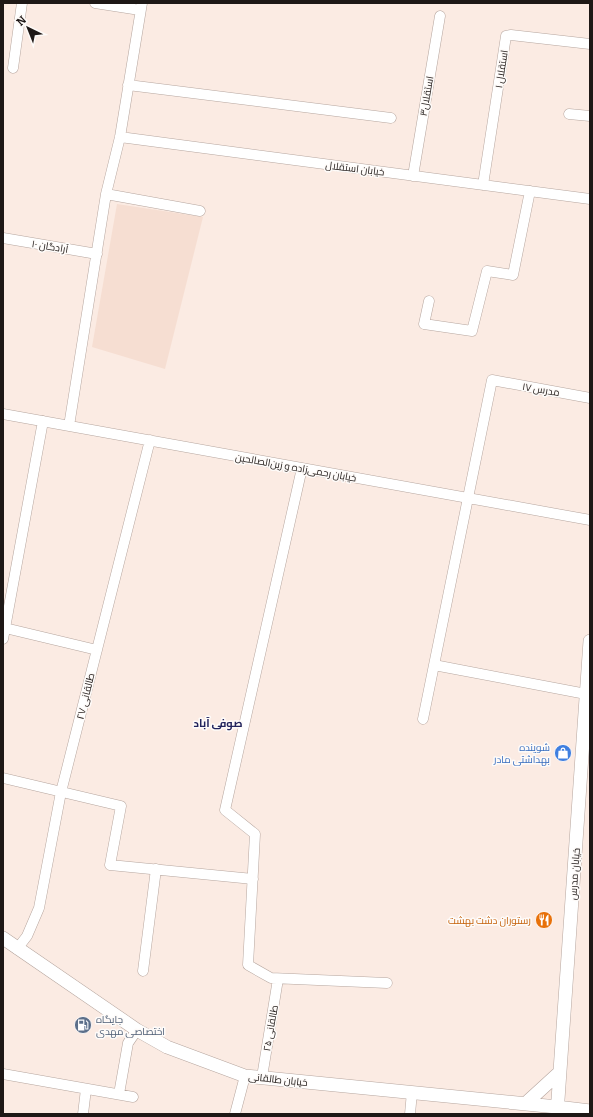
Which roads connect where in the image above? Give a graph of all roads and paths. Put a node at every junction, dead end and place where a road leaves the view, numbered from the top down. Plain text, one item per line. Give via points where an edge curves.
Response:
1 (22, 3) edge
2 (95, 3) edge
3 (141, 7) edge
4 (440, 16) dead end
5 (590, 44) edge
6 (13, 68) dead end
7 (128, 85) junction
8 (569, 114) dead end
9 (590, 116) edge
10 (391, 118) dead end
11 (120, 137) junction
12 (413, 176) junction
13 (483, 185) junction
14 (530, 191) junction
15 (106, 194) junction
16 (590, 199) edge
17 (200, 211) dead end
18 (3, 238) edge
19 (96, 254) junction
20 (429, 301) dead end
21 (590, 398) edge
22 (3, 414) edge
23 (43, 421) junction
24 (69, 426) junction
25 (150, 440) junction
26 (302, 468) junction
27 (468, 498) junction
28 (590, 520) edge
29 (5, 628) junction
30 (3, 639) edge
31 (590, 641) edge
32 (97, 650) junction
33 (434, 665) junction
34 (586, 694) junction
35 (423, 719) dead end
36 (3, 778) edge
37 (61, 792) junction
38 (156, 870) junction
39 (253, 879) junction
40 (3, 938) edge
41 (17, 949) junction
42 (143, 971) dead end
43 (278, 979) junction
44 (387, 983) dead end
45 (137, 1030) junction
46 (560, 1072) junction
47 (3, 1074) edge
48 (245, 1076) junction
49 (262, 1077) junction
50 (86, 1089) junction
51 (412, 1092) junction
52 (119, 1094) junction
53 (132, 1097) dead end
54 (525, 1104) junction
55 (557, 1110) edge
56 (590, 1111) edge
57 (83, 1114) edge
58 (235, 1114) edge
59 (410, 1114) edge

1 - 6 street
2 - 3 street
3 - 7 street
4 - 12 street, استقلال۳
5 - 13 street, استقلال ۱ via 506,36
7 - 10 street
7 - 11 street
8 - 9 street
11 - 12 street, خیابان استقلال
11 - 15 street
12 - 13 street, خیابان استقلال
13 - 14 street, خیابان استقلال
14 - 16 street, خیابان استقلال
14 - 20 street via 513,275 487,271 472,331 424,324
15 - 17 street
15 - 19 street
18 - 19 street, آرادگان ۱۰
19 - 24 street
21 - 27 street, مدرس ۱۷ via 492,380
22 - 23 street, خیابان رحمی‌زاده و زین‌الصالحین
23 - 24 street, خیابان رحمی‌زاده و زین‌الصالحین
23 - 29 street
24 - 25 street, خیابان رحمی‌زاده و زین‌الصالحین
25 - 26 street, خیابان رحمی‌زاده و زین‌الصالحین
25 - 32 street, طالقانی ۲۷
26 - 27 street, خیابان رحمی‌زاده و زین‌الصالحین
26 - 39 street via 225,810 255,834
27 - 28 street, خیابان رحمی‌زاده و زین‌الصالحین
27 - 33 street
29 - 30 street
29 - 32 street
31 - 34 main road, خیابان مدرس
32 - 37 street, طالقانی ۲۷
33 - 34 street
33 - 35 street
34 - 46 main road, خیابان مدرس
36 - 37 street
37 - 38 street via 121,806 110,865
37 - 41 street, طالقانی ۲۷ via 39,908
38 - 39 street
38 - 42 street
39 - 43 street via 248,965 271,978
40 - 41 main road, خیابان طالقانی
41 - 45 main road, خیابان طالقانی
43 - 44 street
43 - 49 street, طالقانی ۲۵
45 - 48 main road, خیابان طالقانی via 168,1047
45 - 52 street via 128,1043
46 - 54 main road
46 - 55 main road, خیابان مدرس
47 - 50 street
48 - 49 main road, خیابان طالقانی
48 - 58 street
49 - 51 main road, خیابان طالقانی
50 - 52 street
50 - 57 street
51 - 54 main road, خیابان طالقانی
51 - 59 street
52 - 53 street
54 - 55 main road, خیابان طالقانی
55 - 56 main road, خیابان طالقانی

